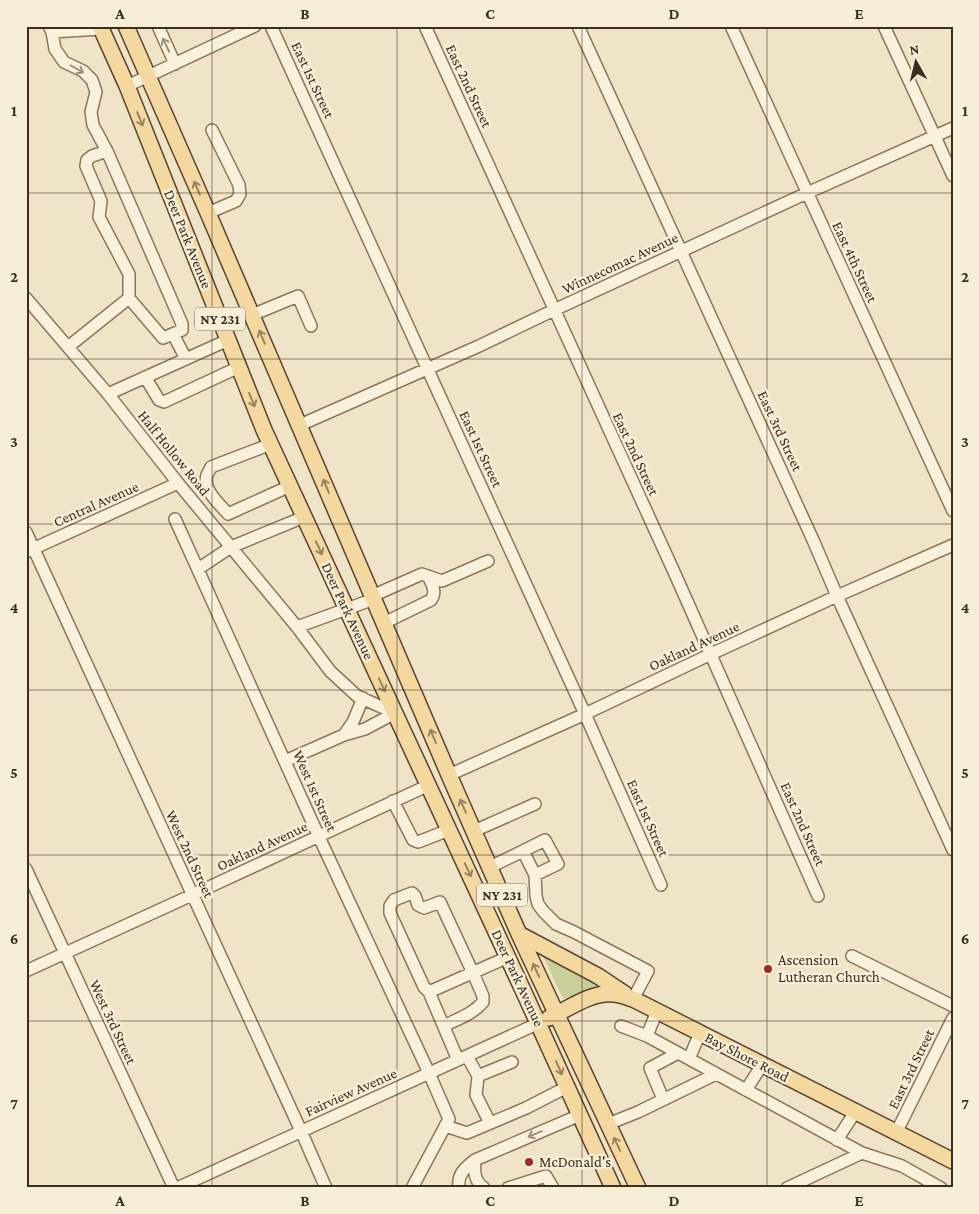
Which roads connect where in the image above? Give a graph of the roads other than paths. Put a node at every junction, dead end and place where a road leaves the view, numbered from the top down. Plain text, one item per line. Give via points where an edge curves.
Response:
1 (126, 26) edge
2 (158, 26) edge
3 (255, 26) edge
4 (271, 26) edge
5 (425, 26) edge
6 (578, 26) edge
7 (731, 26) edge
8 (884, 26) edge
9 (100, 27) edge
10 (51, 29) edge
11 (234, 31) edge
12 (175, 64) junction
13 (149, 76) junction
14 (127, 86) junction
15 (953, 128) edge
16 (212, 130) dead end
17 (934, 136) junction
18 (105, 147) junction
19 (953, 176) edge
20 (807, 193) junction
21 (208, 213) junction
22 (681, 252) junction
23 (26, 298) edge
24 (129, 298) junction
25 (554, 310) junction
26 (252, 316) junction
27 (311, 326) dead end
28 (173, 334) junction
29 (228, 340) junction
30 (68, 347) junction
31 (186, 359) junction
32 (238, 367) junction
33 (428, 369) junction
34 (145, 377) junction
35 (108, 394) junction
36 (300, 425) junction
37 (271, 444) junction
38 (226, 461) junction
39 (178, 483) junction
40 (290, 486) junction
41 (273, 493) junction
42 (953, 511) edge
43 (228, 514) junction
44 (304, 516) junction
45 (175, 519) dead end
46 (211, 523) junction
47 (26, 532) edge
48 (953, 545) edge
49 (231, 547) junction
50 (30, 550) edge
51 (488, 561) dead end
52 (198, 569) junction
53 (428, 576) junction
54 (837, 596) junction
55 (373, 597) junction
56 (347, 609) junction
57 (384, 623) junction
58 (297, 627) junction
59 (711, 654) junction
60 (363, 698) junction
61 (395, 713) junction
62 (585, 714) junction
63 (344, 735) junction
64 (285, 761) junction
65 (449, 775) junction
66 (429, 785) junction
67 (393, 801) junction
68 (535, 804) dead end
69 (449, 830) junction
70 (474, 831) junction
71 (319, 836) junction
72 (953, 850) edge
73 (523, 851) junction
74 (490, 867) junction
75 (26, 869) edge
76 (535, 875) junction
77 (661, 885) dead end
78 (192, 895) junction
79 (818, 896) dead end
80 (519, 934) junction
81 (65, 954) junction
82 (852, 956) dead end
83 (508, 957) junction
84 (26, 971) edge
85 (473, 973) junction
86 (429, 992) junction
87 (632, 999) junction
88 (953, 1006) edge
89 (657, 1011) junction
90 (557, 1014) junction
91 (953, 1018) edge
92 (539, 1024) junction
93 (444, 1026) junction
94 (621, 1026) dead end
95 (700, 1033) junction
96 (647, 1036) junction
97 (683, 1056) junction
98 (462, 1058) junction
99 (512, 1062) dead end
100 (762, 1065) junction
101 (429, 1073) junction
102 (716, 1074) junction
103 (478, 1076) junction
104 (567, 1087) junction
105 (746, 1090) junction
106 (663, 1099) junction
107 (855, 1112) junction
108 (580, 1115) junction
109 (490, 1123) junction
110 (608, 1124) junction
111 (445, 1126) junction
112 (301, 1131) junction
113 (896, 1133) junction
114 (837, 1140) junction
115 (862, 1154) junction
116 (953, 1161) edge
117 (470, 1163) junction
118 (175, 1188) edge
119 (326, 1188) edge
120 (412, 1188) edge
121 (458, 1188) edge
122 (467, 1188) edge
123 (484, 1188) edge
124 (508, 1188) edge
125 (553, 1188) edge
126 (613, 1188) edge
127 (638, 1188) edge
128 (787, 1188) edge
129 (941, 1188) edge

1 - 13 main road, Deer Park Avenue / NY 231
12 -> 2 street
3 - 11 street
4 - 33 street, East 1st Street
5 - 25 street, East 2nd Street
6 - 22 street, East 3rd Street
7 - 20 street, East 4th Street
8 - 17 street
9 - 10 street
9 - 14 main road, Deer Park Avenue / NY 231
10 -> 18 street via 55,49 64,62 83,71 92,80 96,92 91,112
11 - 12 street
12 - 13 street
13 - 14 street
21 -> 13 main road, Deer Park Avenue / NY 231
14 -> 29 main road, Deer Park Avenue / NY 231
15 - 17 street, Winnecomac Avenue
16 - 21 street via 239,185 240,194 236,201
17 - 19 street
17 - 20 street, Winnecomac Avenue
18 - 24 street via 87,160 86,166 101,201 100,217 129,274
18 - 28 street via 182,324 182,330
20 - 22 street, Winnecomac Avenue
20 - 42 street, East 4th Street
21 - 26 main road, Deer Park Avenue / NY 231
22 - 25 street, Winnecomac Avenue
22 - 54 street, East 3rd Street
23 - 30 street, Half Hollow Road
24 - 28 street via 163,338
24 - 30 street
25 - 33 street, Winnecomac Avenue
25 - 59 street, East 2nd Street
26 - 27 street via 298,296
36 -> 26 main road, Deer Park Avenue / NY 231
28 - 31 street
29 - 31 street
29 - 32 main road, Deer Park Avenue / NY 231
30 - 35 street, Half Hollow Road
31 - 34 street
32 - 34 street via 164,402 159,400
32 -> 37 main road, Deer Park Avenue / NY 231
33 - 36 street, Winnecomac Avenue
33 - 62 street, East 1st Street
34 - 35 street
35 - 39 street, Half Hollow Road
55 -> 36 main road, Deer Park Avenue / NY 231
37 - 38 street
37 - 40 main road, Deer Park Avenue / NY 231
38 - 41 street via 213,482 228,503 234,504 264,491
38 - 43 street via 211,467 206,481 208,490
39 - 46 street, Half Hollow Road
39 - 50 street, Central Avenue
40 - 41 street
40 - 44 main road, Deer Park Avenue / NY 231
41 - 43 street
43 - 46 street
44 - 49 street
44 -> 56 main road, Deer Park Avenue / NY 231
45 - 52 street, West 1st Street
46 - 49 street, Half Hollow Road
47 - 50 street, West 2nd Street
48 - 54 street, Oakland Avenue
49 - 52 street
49 - 58 street, Half Hollow Road
50 - 78 street, West 2nd Street
51 - 53 street via 442,580
52 - 64 street, West 1st Street
53 - 55 street via 422,574
53 - 57 street via 434,591 431,600
54 - 59 street, Oakland Avenue
54 - 72 street, East 3rd Street
55 - 56 street
55 - 57 main road, Deer Park Avenue / NY 231
56 - 58 street
56 -> 61 main road, Deer Park Avenue / NY 231
65 -> 57 main road, Deer Park Avenue / NY 231
58 - 60 street, Half Hollow Road via 330,671
59 - 62 street, Oakland Avenue
59 - 79 street, East 2nd Street
60 - 61 street, Half Hollow Road
60 - 63 street
61 - 63 street via 365,729
61 - 66 main road, Deer Park Avenue / NY 231
62 - 65 street, Oakland Avenue
62 - 77 street, East 1st Street
63 - 64 street
64 - 71 street, West 1st Street
70 -> 65 main road, Deer Park Avenue / NY 231
66 - 67 street, Oakland Avenue
66 - 69 main road, Deer Park Avenue / NY 231
67 - 69 street via 413,840 418,842
67 - 71 street, Oakland Avenue
68 - 70 street
69 -> 83 main road, Deer Park Avenue / NY 231
70 - 74 main road, Deer Park Avenue / NY 231
71 - 78 street, Oakland Avenue
71 - 101 street, West 1st Street
73 - 74 street
73 - 76 street
73 - 76 street via 545,840 558,864
74 - 80 main road, Deer Park Avenue / NY 231
75 - 81 street, West 3rd Street
76 - 87 street via 538,904 556,924 648,971
78 - 81 street, Oakland Avenue
78 - 112 street, West 2nd Street
80 - 87 main road via 598,976
90 -> 80 main road, Deer Park Avenue / NY 231
81 - 84 street, Oakland Avenue
81 - 118 street, West 3rd Street
82 - 88 street
83 - 85 street
83 - 92 main road, Deer Park Avenue / NY 231
85 - 86 street
85 - 86 street via 440,902 424,908 418,905 412,893 394,900 390,913
85 - 93 street via 483,1002 471,1013
86 - 93 street
87 - 89 main road, Bay Shore Road
87 - 90 main road, Bay Shore Road via 600,995
89 - 95 main road, Bay Shore Road
89 - 96 street
90 - 92 main road, Bay Shore Road
90 - 110 main road, Deer Park Avenue / NY 231
91 - 113 street, East 3rd Street
92 - 98 street, Fairview Avenue
92 -> 104 main road, Deer Park Avenue / NY 231
93 - 98 street
94 - 96 street
95 - 97 street
95 - 100 main road, Bay Shore Road
96 - 97 street
97 - 102 street
97 - 106 street via 650,1068
98 - 101 street, Fairview Avenue
98 - 103 street
99 - 103 street
100 - 105 street
100 - 107 main road, Bay Shore Road
101 - 111 street, West 1st Street via 449,1119
101 - 112 street, Fairview Avenue
102 - 105 street
102 - 106 street
103 - 109 street via 476,1095
104 - 108 main road, Deer Park Avenue / NY 231
104 - 109 street
105 - 114 street
106 - 110 street
107 - 113 main road, Bay Shore Road
107 - 114 street
108 -> 117 street
108 - 126 main road, Deer Park Avenue / NY 231
109 - 111 street via 467,1133
127 -> 110 main road, Deer Park Avenue / NY 231
111 - 120 street
112 - 118 street, Fairview Avenue
112 - 119 street, West 2nd Street
113 - 116 main road, Bay Shore Road
114 - 115 street
115 - 128 street
115 - 129 street via 902,1166
117 - 121 street via 458,1181
117 - 122 street
117 - 123 street
124 - 125 street via 546,1176

